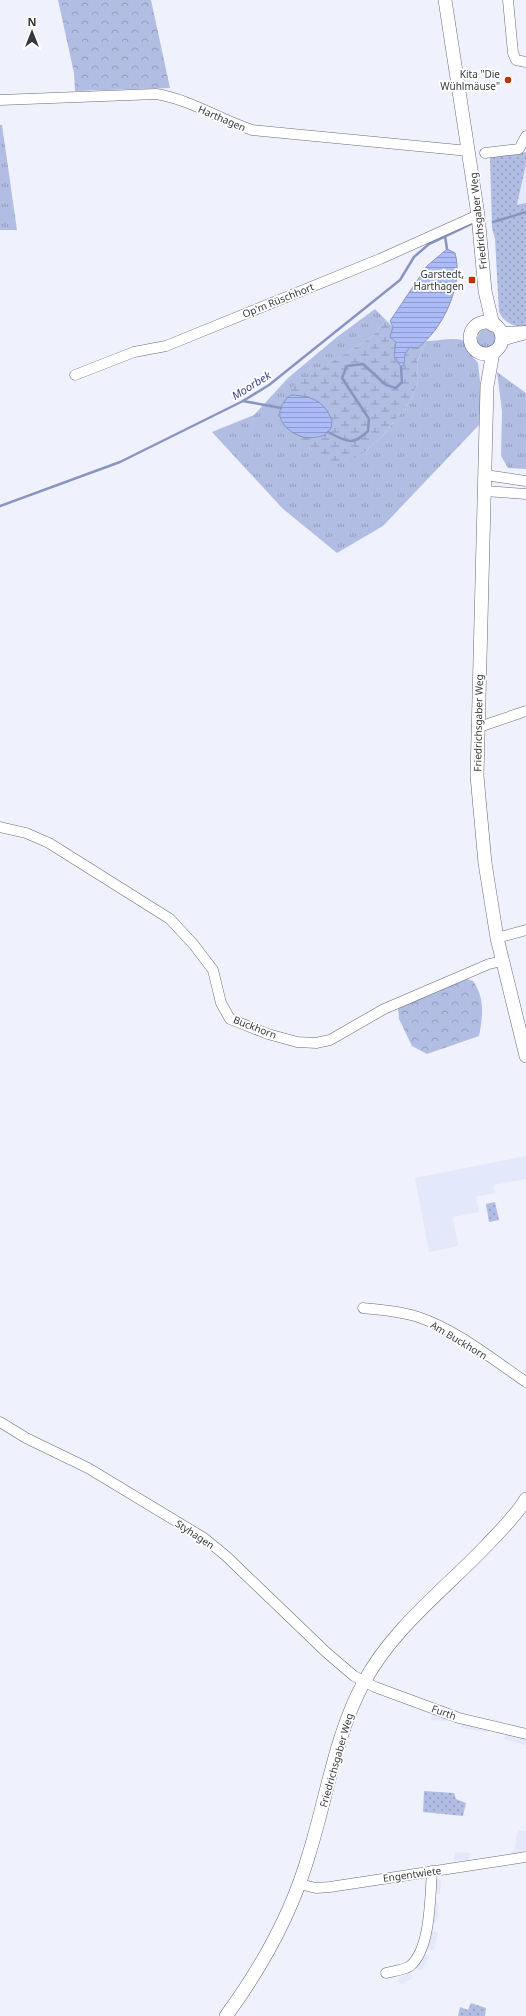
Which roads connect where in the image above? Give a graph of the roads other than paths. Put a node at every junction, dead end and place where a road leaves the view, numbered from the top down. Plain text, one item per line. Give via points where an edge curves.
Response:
1 (445, 0) edge
2 (508, 0) edge
3 (526, 62) edge
4 (0, 100) edge
5 (526, 136) edge
6 (469, 151) junction
7 (485, 153) dead end
8 (478, 215) junction
9 (485, 291) junction
10 (479, 324) junction
11 (498, 332) junction
12 (526, 333) edge
13 (479, 352) junction
14 (493, 352) junction
15 (75, 375) dead end
16 (487, 386) junction
17 (485, 476) junction
18 (526, 481) edge
19 (484, 491) junction
20 (526, 494) edge
21 (526, 711) edge
22 (477, 726) junction
23 (0, 827) edge
24 (526, 930) edge
25 (497, 938) junction
26 (502, 961) junction
27 (526, 1056) edge
28 (363, 1308) dead end
29 (526, 1382) edge
30 (0, 1422) edge
31 (526, 1499) edge
32 (364, 1682) junction
33 (526, 1734) edge
34 (526, 1857) edge
35 (432, 1870) junction
36 (299, 1884) junction
37 (386, 1973) dead end
38 (226, 2016) edge

1 - 6 main road, Friedrichsgaber Weg
2 - 3 street via 513,53 516,60
4 - 6 street, Harthagen via 156,94 173,96 232,124 252,130
5 - 7 street via 519,149
6 - 8 main road, Friedrichsgaber Weg
8 - 9 main road, Friedrichsgaber Weg
8 - 15 street, Op'm Rüschhort via 380,259 166,346 134,352
9 - 10 main road
9 - 11 main road
10 - 11 main road via 486,323
10 - 13 main road via 470,338 472,346
11 - 12 street
11 - 14 main road via 498,349
13 - 14 main road
13 - 16 main road, Friedrichsgaber Weg
14 - 16 main road, Friedrichsgaber Weg
16 - 17 main road, Friedrichsgaber Weg
17 - 18 street
17 - 19 main road, Friedrichsgaber Weg
19 - 20 street
19 - 22 main road, Friedrichsgaber Weg
21 - 22 street
22 - 25 main road, Friedrichsgaber Weg via 477,776 481,825 488,890
23 - 26 street, Buckhorn via 49,843 170,919 213,970 221,1003 230,1019 297,1042 316,1043 330,1040 384,1009 489,964
24 - 25 street
25 - 26 main road, Friedrichsgaber Weg
26 - 27 main road, Friedrichsgaber Weg
28 - 29 street, Am Buckhorn via 390,1311 426,1320 460,1337
30 - 32 street, Styhagen via 26,1438 88,1468 204,1538 327,1653
31 - 32 main road, Friedrichsgaber Weg via 499,1532 397,1635
32 - 33 street, Furth via 459,1718
32 - 36 main road, Friedrichsgaber Weg via 342,1734
34 - 35 street, Engentwiete
35 - 36 street, Engentwiete via 316,1888
35 - 37 street via 427,1927 420,1951 409,1967
36 - 38 main road, Friedrichsgaber Weg via 263,1961

